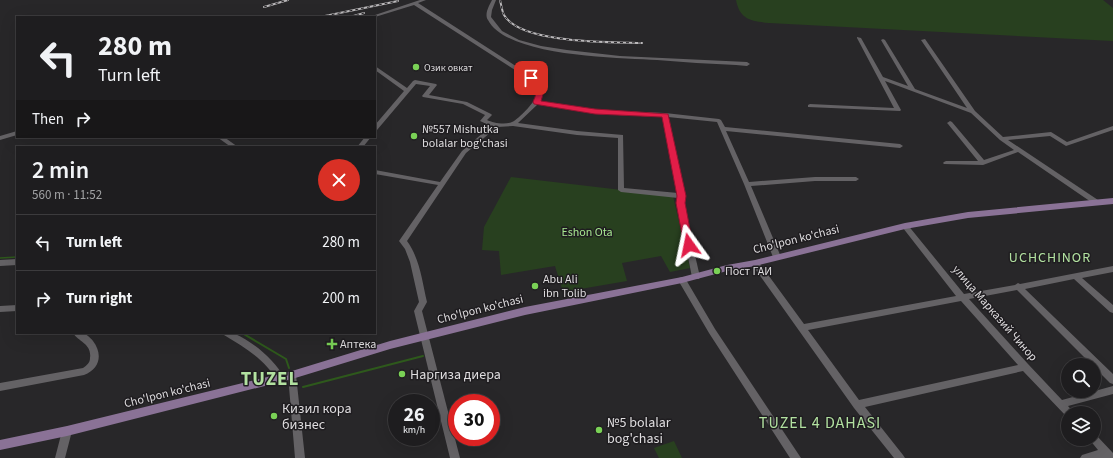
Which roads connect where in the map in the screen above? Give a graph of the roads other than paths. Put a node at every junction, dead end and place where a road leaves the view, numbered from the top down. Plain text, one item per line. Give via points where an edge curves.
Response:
1 (424, 0) edge
2 (494, 0) edge
3 (414, 3) junction
4 (374, 16) edge
5 (859, 38) dead end
6 (883, 40) dead end
7 (923, 40) dead end
8 (747, 64) dead end
9 (376, 69) edge
10 (881, 78) junction
11 (913, 90) junction
12 (407, 91) junction
13 (537, 102) junction
14 (810, 106) dead end
15 (973, 112) junction
16 (665, 115) junction
17 (513, 124) junction
18 (950, 124) dead end
19 (495, 125) junction
20 (376, 128) edge
21 (1113, 128) edge
22 (723, 129) junction
23 (16, 132) edge
24 (0, 138) edge
25 (222, 138) edge
26 (367, 138) edge
27 (1002, 139) junction
28 (234, 146) edge
29 (361, 146) edge
30 (900, 146) dead end
31 (1018, 150) junction
32 (946, 163) dead end
33 (983, 163) junction
34 (376, 172) edge
35 (856, 179) dead end
36 (441, 184) junction
37 (747, 184) junction
38 (682, 196) junction
39 (1113, 200) edge
40 (1096, 202) junction
41 (904, 226) junction
42 (777, 257) junction
43 (0, 262) edge
44 (16, 262) edge
45 (755, 263) junction
46 (1113, 269) edge
47 (1075, 276) junction
48 (696, 277) junction
49 (682, 280) junction
50 (1018, 286) junction
51 (962, 297) junction
52 (14, 307) edge
53 (0, 309) edge
54 (1113, 310) edge
55 (802, 328) junction
56 (78, 334) edge
57 (230, 334) edge
58 (424, 337) junction
59 (1025, 367) junction
60 (292, 375) junction
61 (280, 378) junction
62 (1113, 380) edge
63 (0, 387) edge
64 (1113, 390) edge
65 (1061, 404) joint
66 (857, 405) junction
67 (67, 431) junction
68 (0, 445) edge
69 (1101, 446) edge
70 (1109, 455) edge
71 (60, 458) edge
72 (300, 458) edge
73 (455, 458) edge
74 (796, 458) edge
75 (900, 458) edge
76 (1085, 458) edge

1 - 3 street
2 - 8 street via 489,10 490,20 497,28 508,37 550,50
3 - 4 street
3 - 13 street via 531,78 541,92
5 - 10 street
6 - 11 street
7 - 15 street
9 - 12 street
10 - 11 street
10 - 14 street via 898,110
11 - 15 street
12 - 19 street via 415,82 434,86 425,96 475,107 489,115 483,121
12 - 20 street
13 - 16 street via 595,112
13 - 17 street
15 - 27 street
16 - 22 street via 716,120
16 - 38 street
17 - 19 street
17 - 38 street via 621,136 621,190
18 - 33 street
19 - 36 street via 464,152
21 - 27 street via 1066,144 1051,134
22 - 30 street
22 - 37 street
23 - 24 street
25 - 28 street
26 - 29 street
27 - 31 street
31 - 33 street
31 - 40 street
32 - 33 street
34 - 36 street
35 - 37 street
36 - 58 street via 403,241 413,259 423,302 418,311
37 - 42 street
38 - 48 street via 680,203
39 - 40 main road, Cho'lpon ko'chasi
40 - 41 main road, Cho'lpon ko'chasi via 968,215
41 - 42 main road, Cho'lpon ko'chasi
41 - 51 street, улица Марказий Чинор
42 - 45 main road, Cho'lpon ko'chasi
43 - 44 street
45 - 48 main road, Cho'lpon ko'chasi
45 - 55 street
46 - 47 street
47 - 50 street
47 - 54 street
48 - 49 main road, Cho'lpon ko'chasi
49 - 58 main road, Cho'lpon ko'chasi via 525,311
49 - 74 street via 712,331
50 - 51 street
50 - 62 street
51 - 55 street
51 - 59 street, улица Марказий Чинор
52 - 53 street
55 - 66 street
56 - 63 street via 88,341 93,349 95,355 90,368
57 - 61 street via 277,371
58 - 60 main road, Cho'lpon ko'chasi
58 - 73 street
59 - 65 street, улица Марказий Чинор
59 - 66 street
60 - 61 main road, Cho'lpon ko'chasi
60 - 72 street
61 - 67 main road, Cho'lpon ko'chasi
64 - 65 street
66 - 75 street
67 - 68 main road, Cho'lpon ko'chasi
67 - 71 street
69 - 70 street
70 - 76 street

